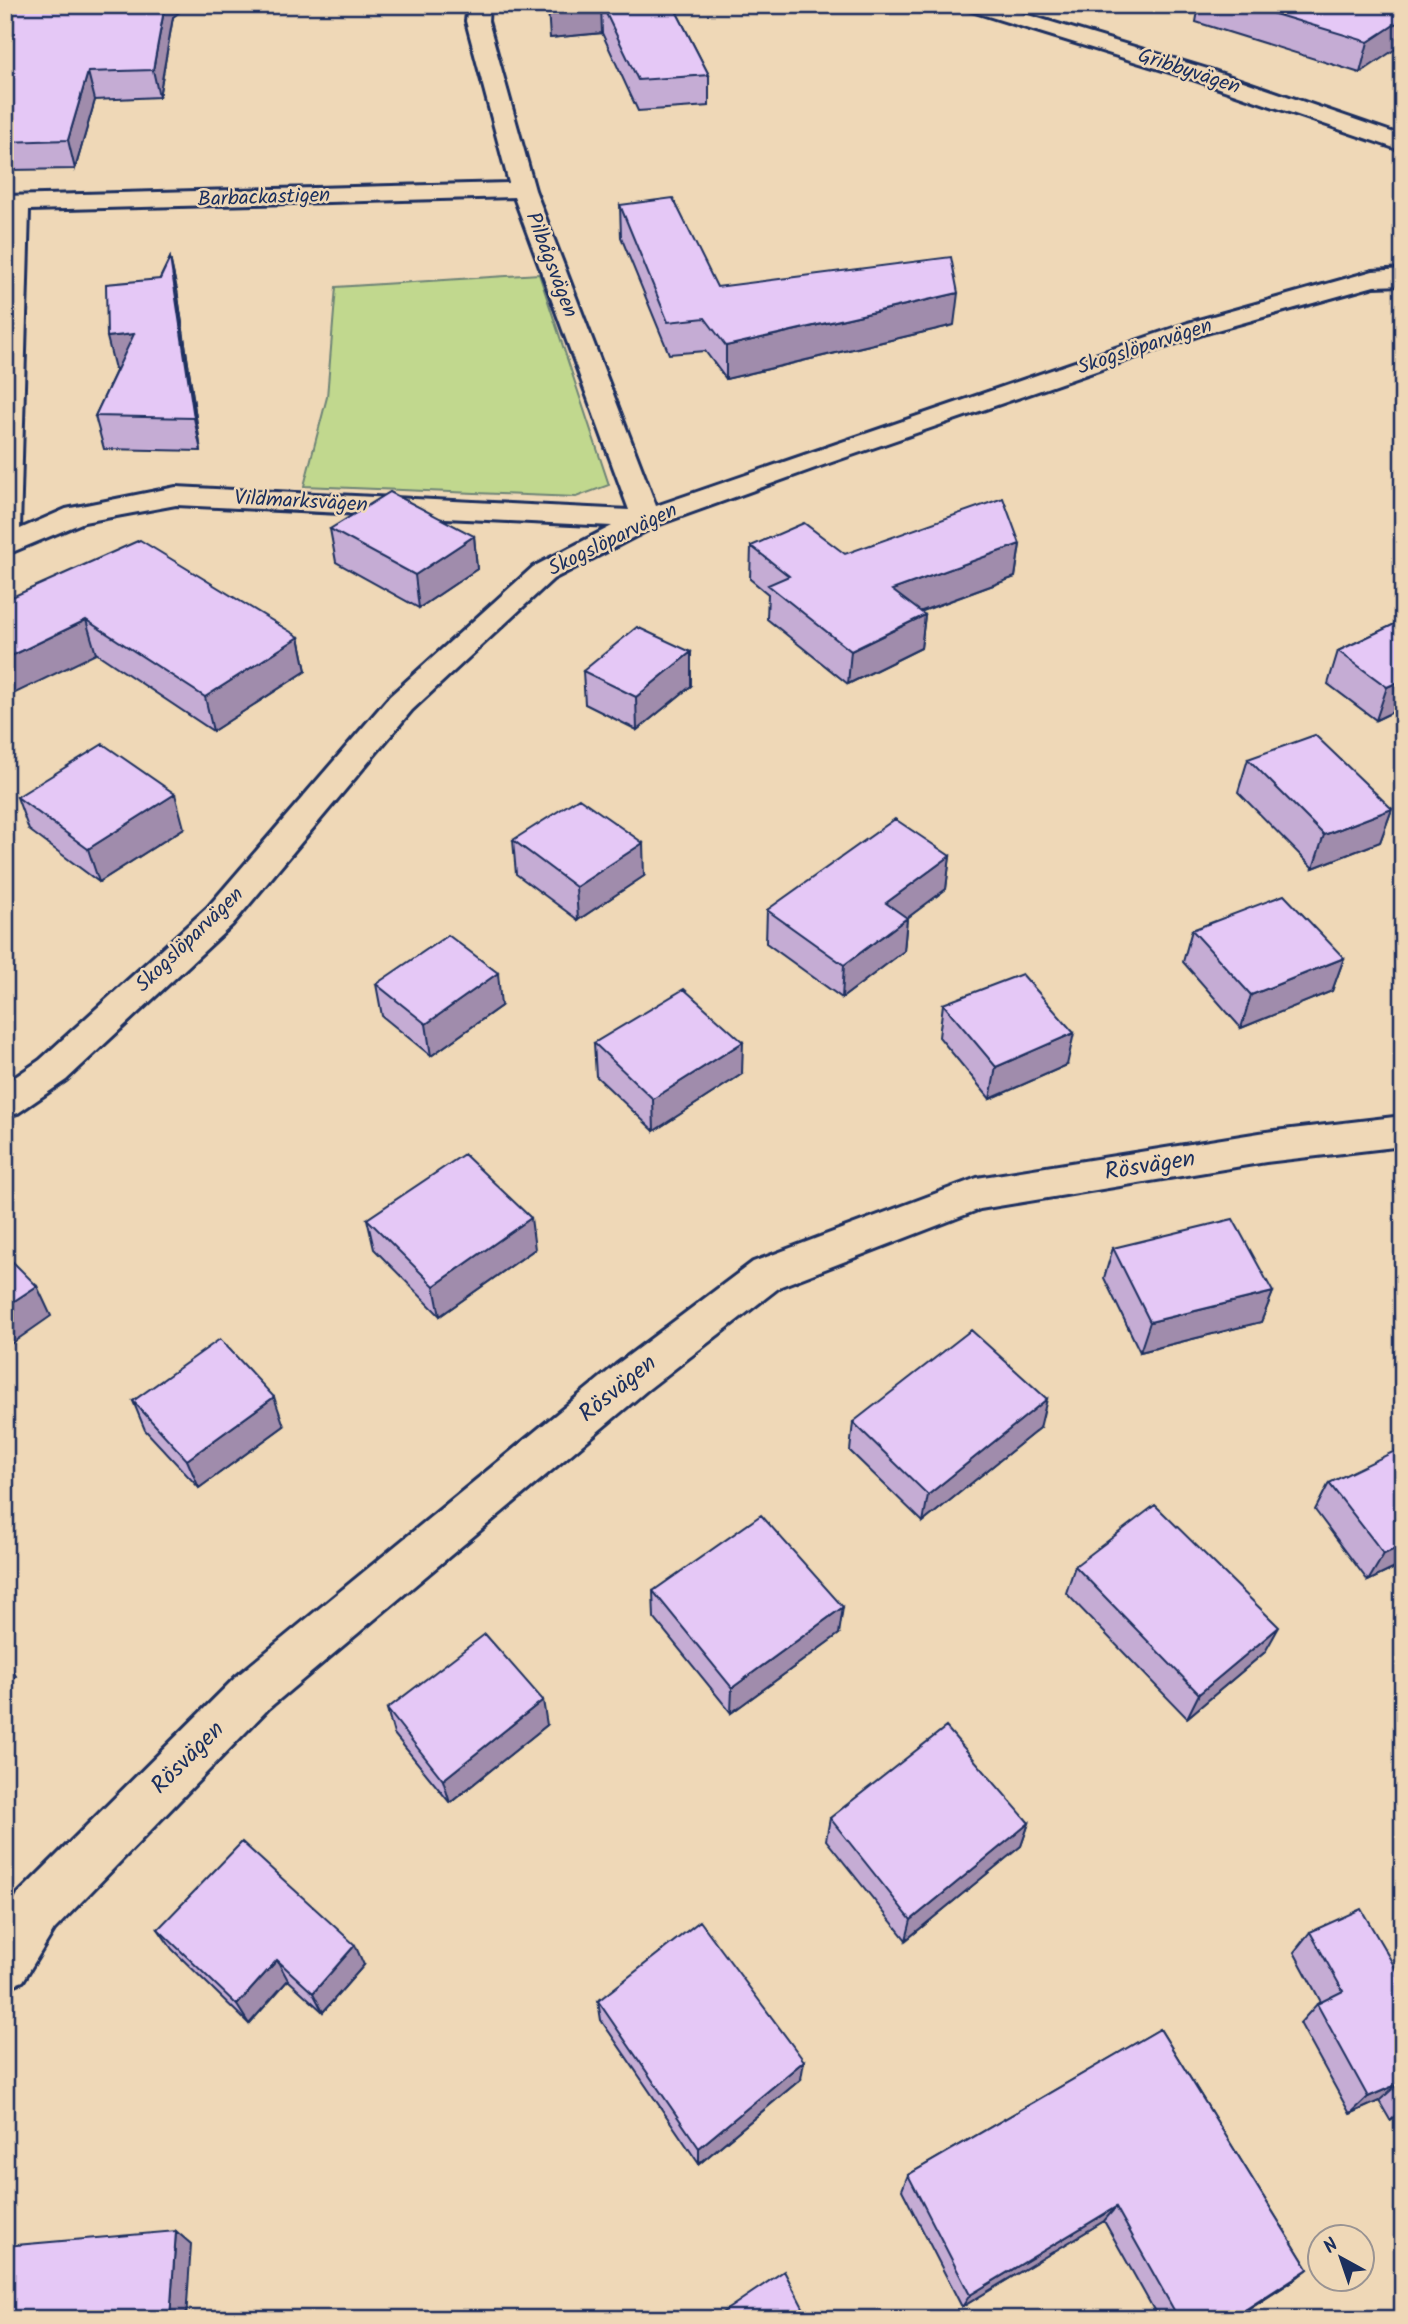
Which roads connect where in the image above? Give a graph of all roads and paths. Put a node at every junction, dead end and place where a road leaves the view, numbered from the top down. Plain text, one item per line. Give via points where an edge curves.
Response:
1 (479, 5) edge
2 (972, 5) edge
3 (1403, 144) edge
4 (523, 190) junction
5 (11, 204) edge
6 (1403, 277) edge
7 (647, 519) junction
8 (5, 546) edge
9 (5, 1104) edge
10 (1403, 1132) edge
11 (5, 1963) edge

1 - 4 street, Pilbågsvägen via 477,21
2 - 3 street, Gribbyvägen via 1203,75
4 - 5 street, Barbackastigen
4 - 7 street, Pilbågsvägen
5 - 8 street
6 - 7 street, Skogslöparvägen via 1373,279 1198,328
7 - 8 street, Vildmarksvägen via 176,496 76,515
7 - 9 street, Skogslöparvägen via 543,573 401,703 220,916 52,1070
10 - 11 street, Rösvägen via 1266,1147 977,1194 767,1274 631,1378 253,1692 36,1912

